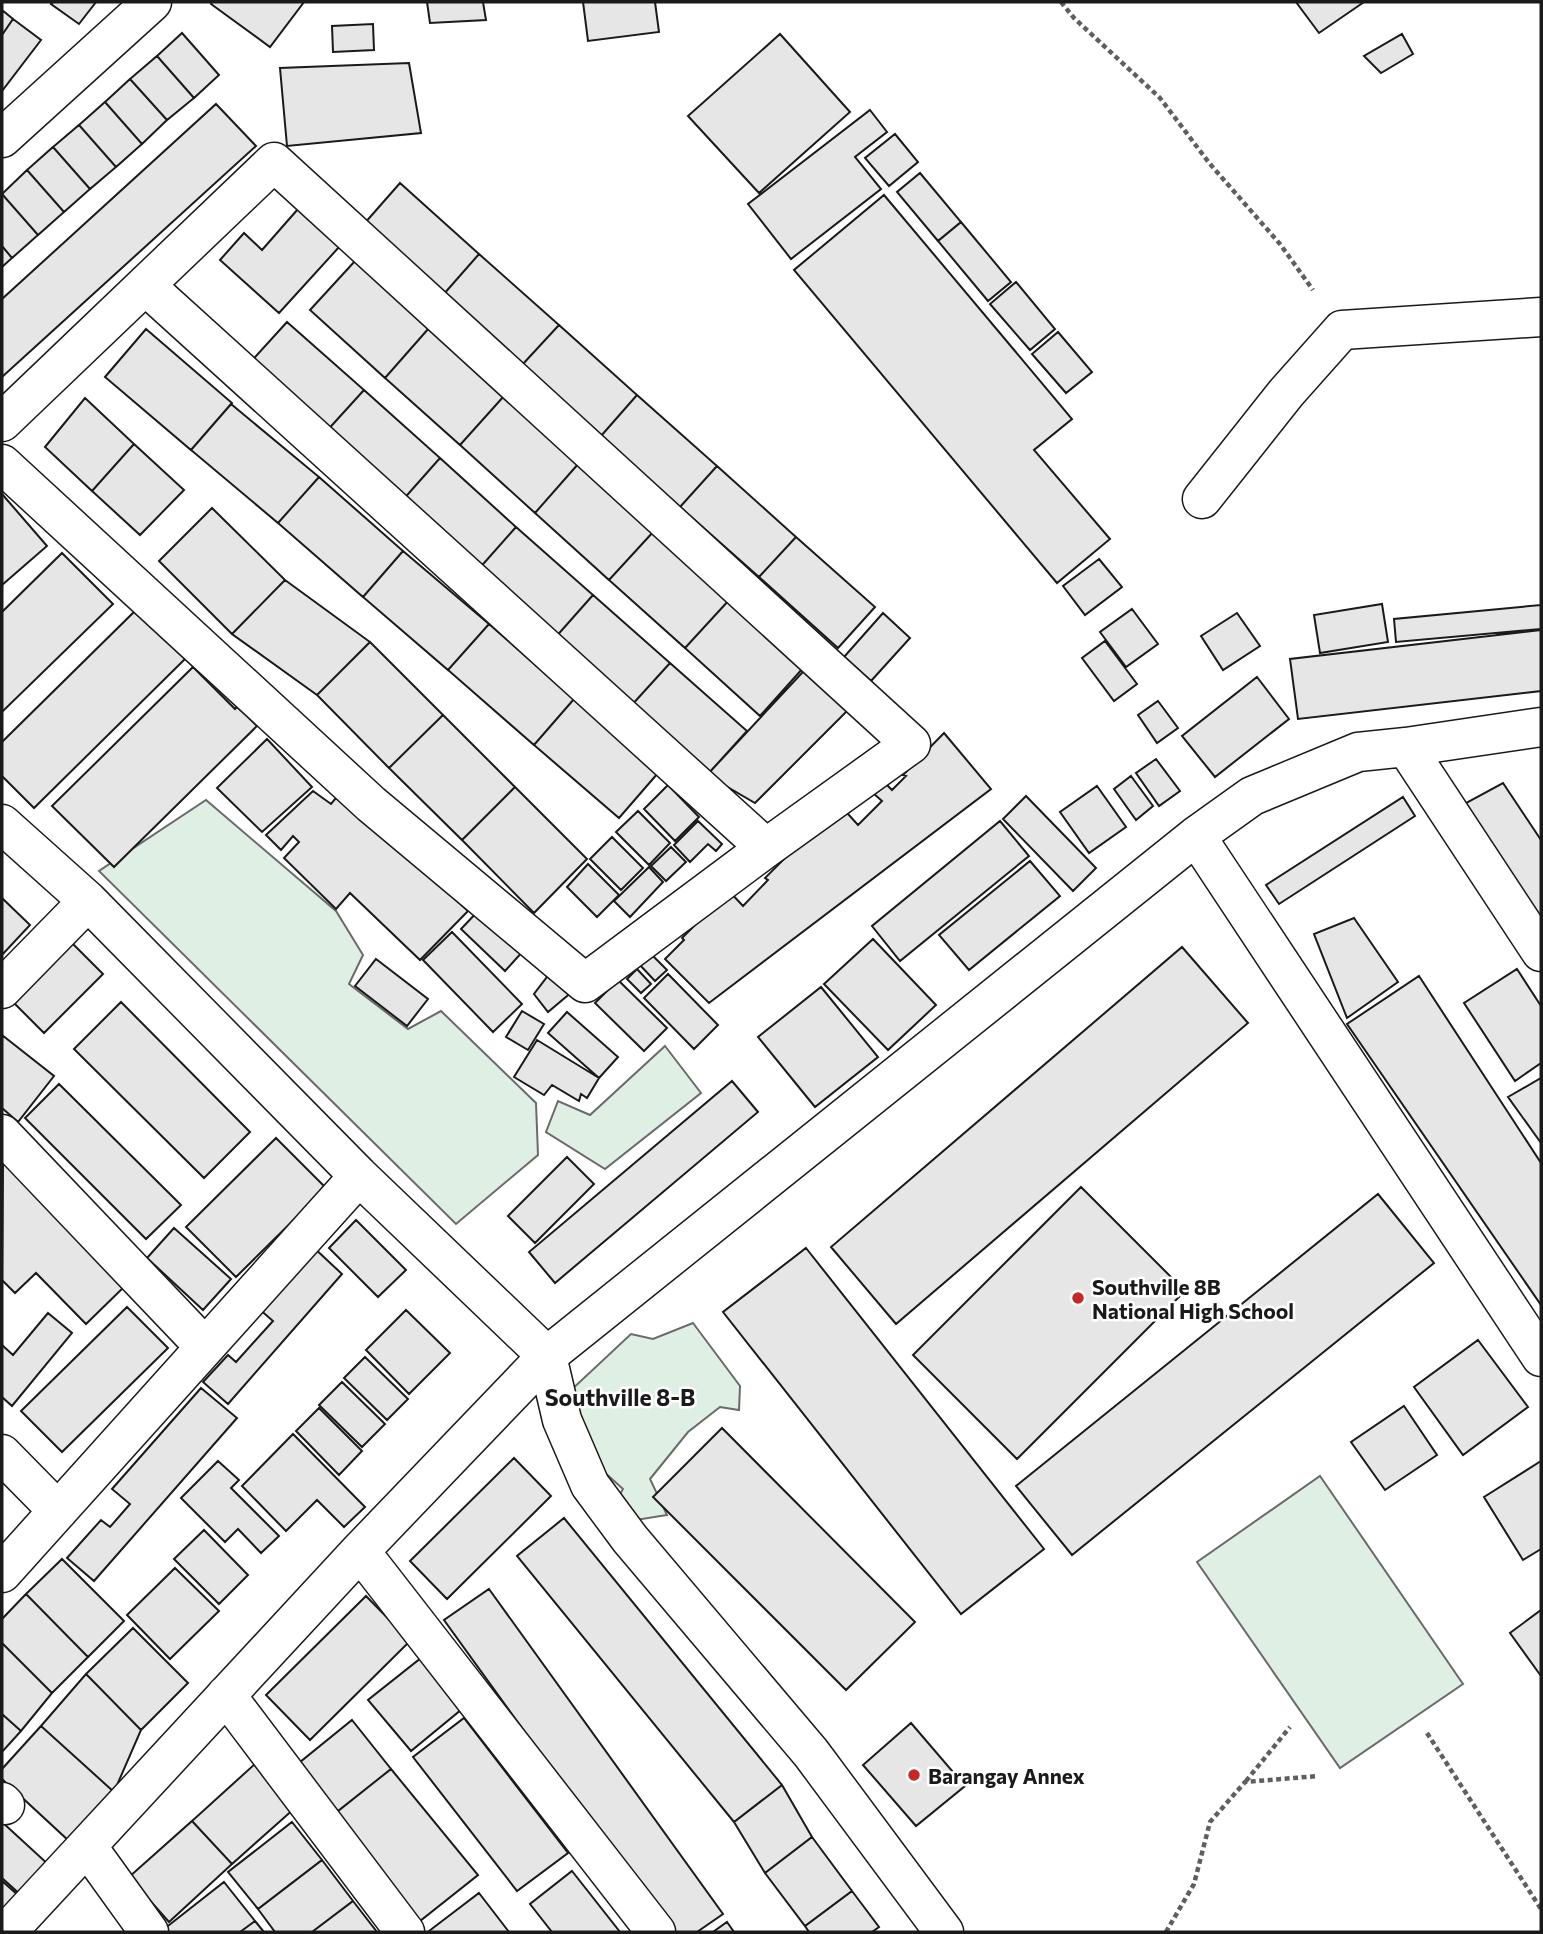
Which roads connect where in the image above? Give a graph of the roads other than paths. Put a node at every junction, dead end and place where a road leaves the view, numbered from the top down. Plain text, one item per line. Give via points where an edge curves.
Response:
1 (152, 2) edge
2 (9, 119) edge
3 (146, 286) junction
4 (1541, 317) edge
5 (2, 422) edge
6 (2, 464) edge
7 (1202, 499) dead end
8 (1541, 727) edge
9 (1406, 747) junction
10 (2, 824) edge
11 (1195, 836) junction
12 (766, 848) junction
13 (88, 901) junction
14 (1541, 952) edge
15 (2, 989) edge
16 (2, 1134) edge
17 (359, 1176) junction
18 (205, 1347) junction
19 (547, 1356) junction
20 (1541, 1357) edge
21 (2, 1454) edge
22 (58, 1511) junction
23 (360, 1551) junction
24 (2, 1573) edge
25 (226, 1695) junction
26 (87, 1846) junction
27 (8, 1932) edge
28 (149, 1932) edge
29 (405, 1932) edge
30 (656, 1932) edge
31 (944, 1932) edge

1 - 2 street
3 - 5 street
3 - 12 street
3 - 12 street via 274,162 911,744
4 - 7 street via 1342,330
6 - 12 street via 371,804 585,984
8 - 9 street
9 - 11 street via 1359,752 1252,796
9 - 14 street
10 - 13 street
11 - 19 street
11 - 20 street
13 - 15 street
13 - 17 street
16 - 18 street
17 - 18 street
17 - 19 street
18 - 22 street
19 - 23 street
19 - 31 street via 562,1420 590,1485 811,1753
21 - 22 street
22 - 24 street
23 - 25 street
23 - 30 street
25 - 26 street
25 - 29 street
26 - 27 street
26 - 28 street

